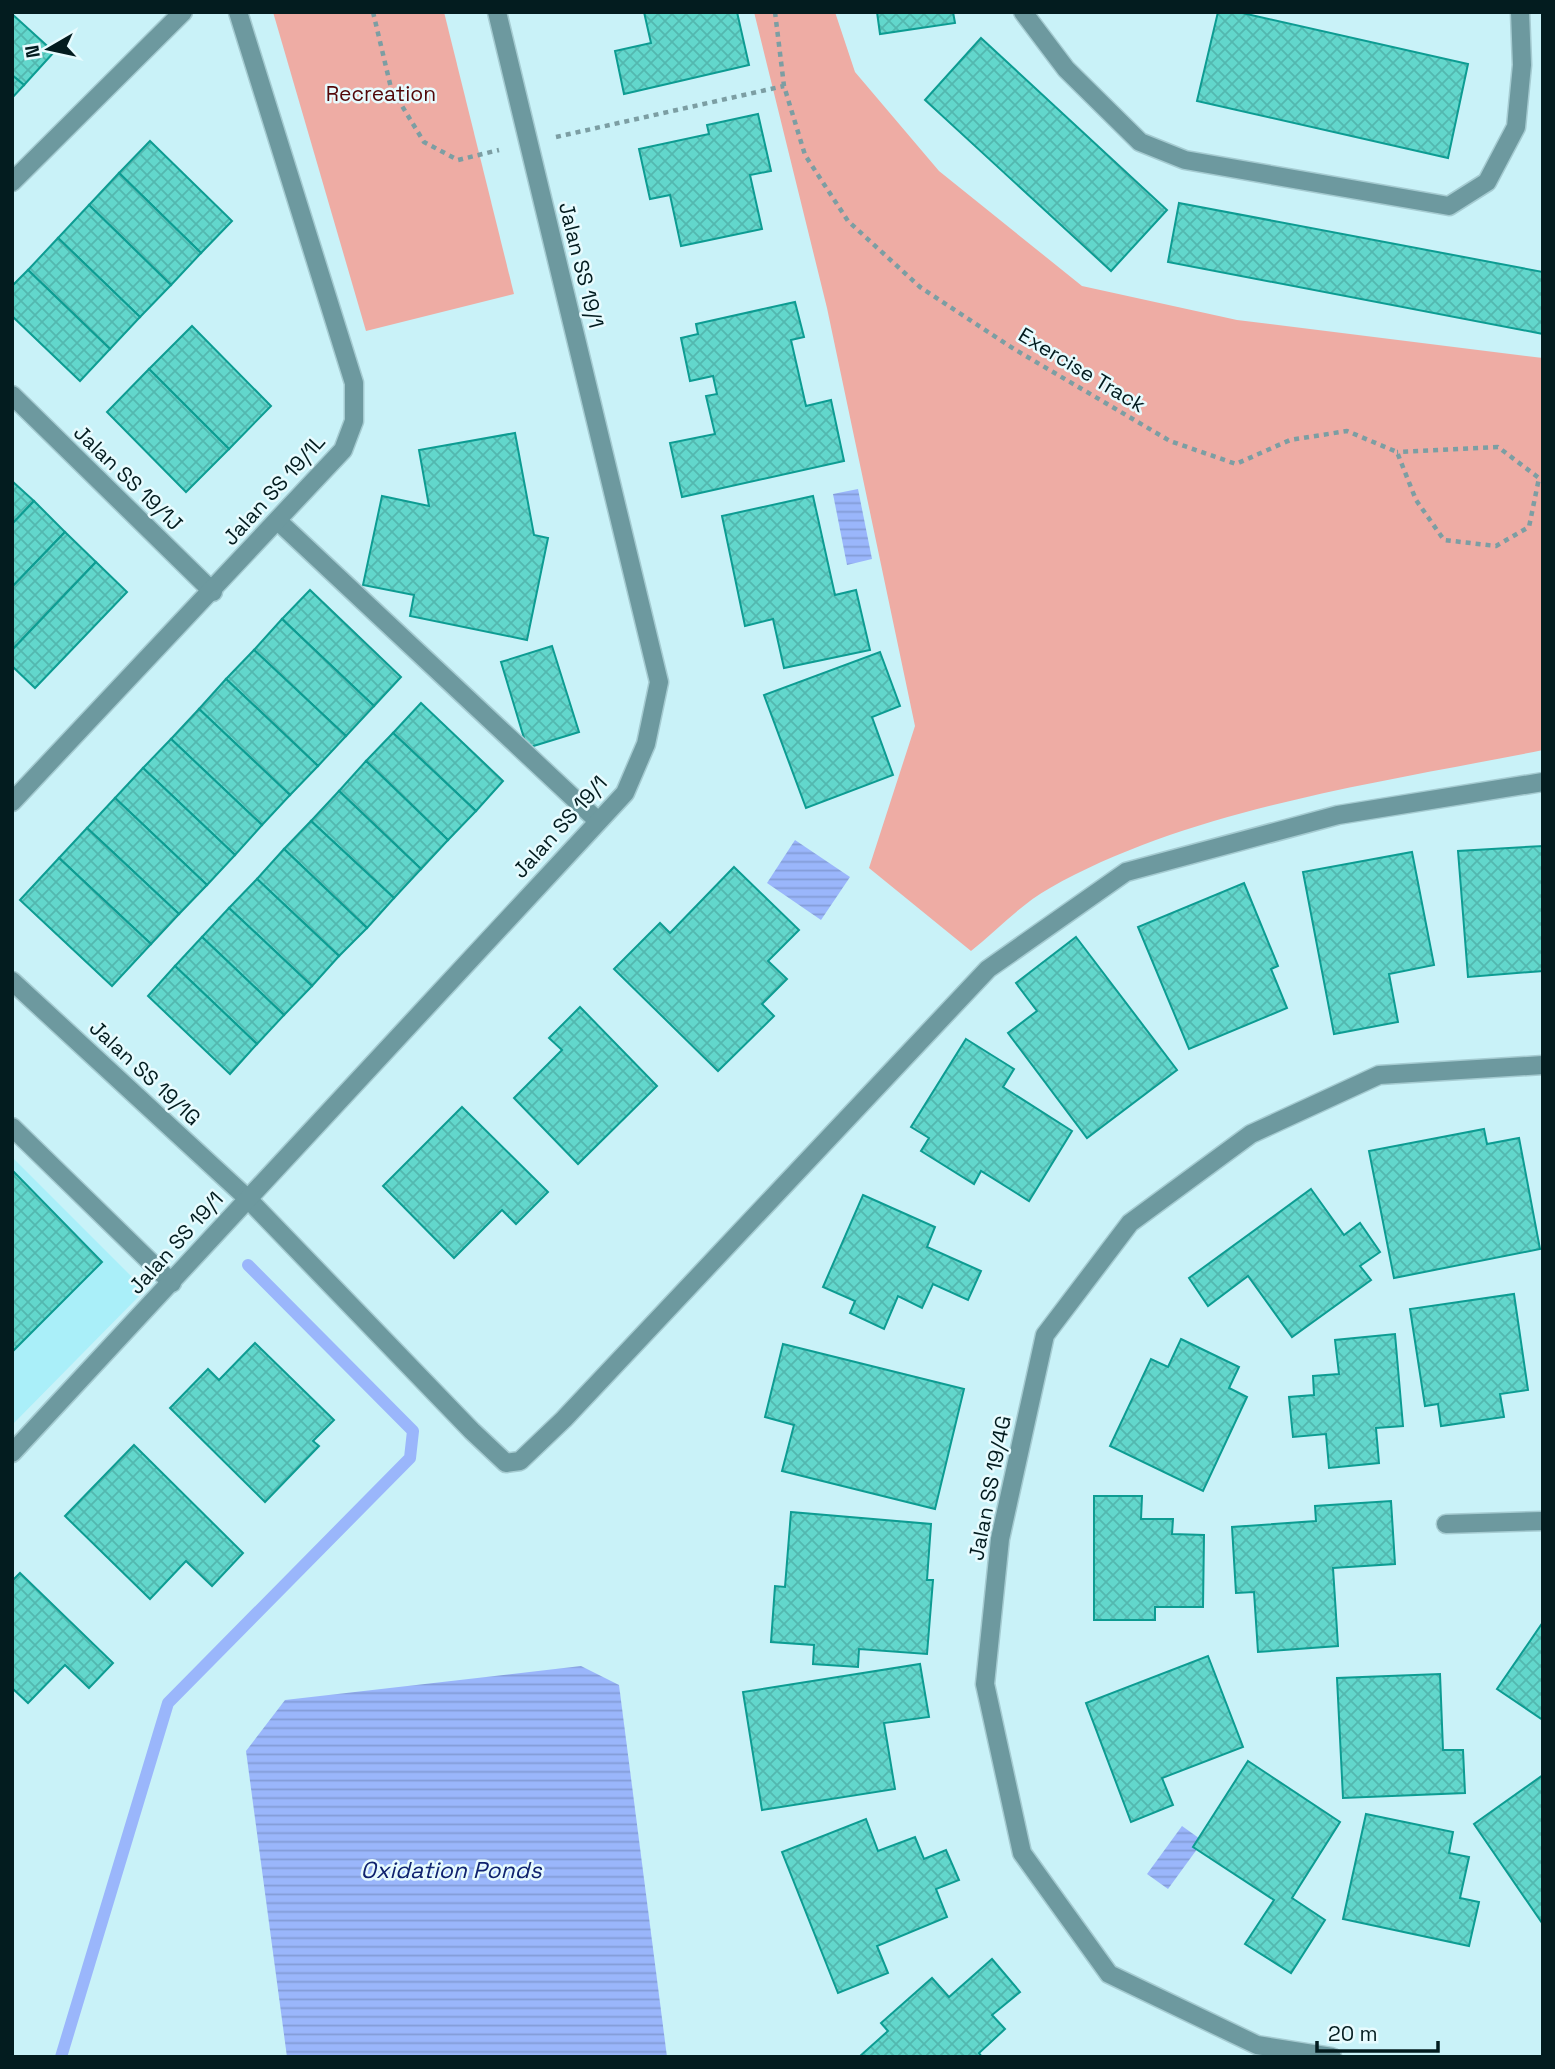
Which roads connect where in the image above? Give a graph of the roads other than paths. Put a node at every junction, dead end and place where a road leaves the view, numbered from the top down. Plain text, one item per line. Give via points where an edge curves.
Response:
1 (183, 12) edge
2 (238, 12) edge
3 (497, 12) edge
4 (1023, 12) edge
5 (1520, 12) edge
6 (12, 182) edge
7 (12, 396) edge
8 (278, 521) junction
9 (213, 592) junction
10 (1543, 782) edge
11 (12, 802) edge
12 (598, 821) junction
13 (12, 981) edge
14 (1543, 1065) edge
15 (12, 1127) edge
16 (247, 1198) junction
17 (172, 1283) junction
18 (15, 1444) edge
19 (1543, 1521) edge
20 (1446, 1524) dead end
21 (1332, 2057) edge

1 - 6 street
2 - 8 street, Jalan SS 19/1L via 354,383 354,421 343,450
3 - 12 street, Jalan SS 19/1 via 659,682 646,744 625,793
4 - 5 street via 1066,69 1140,142 1185,160 1449,206 1487,182 1516,127 1522,65
7 - 9 street, Jalan SS 19/1J
8 - 9 street, Jalan SS 19/1L
8 - 12 street
9 - 11 street, Jalan SS 19/1L
10 - 16 street, Jalan SS 19/1G via 1338,814 1126,872 988,969 520,1461 506,1463 471,1431
12 - 16 street, Jalan SS 19/1
13 - 16 street, Jalan SS 19/1G
14 - 21 street, Jalan SS 19/4G via 1379,1075 1251,1134 1130,1223 1045,1335 1000,1539 985,1684 1022,1853 1109,1974 1256,2045
15 - 17 street
16 - 17 street, Jalan SS 19/1
17 - 18 street, Jalan SS 19/1
19 - 20 street

